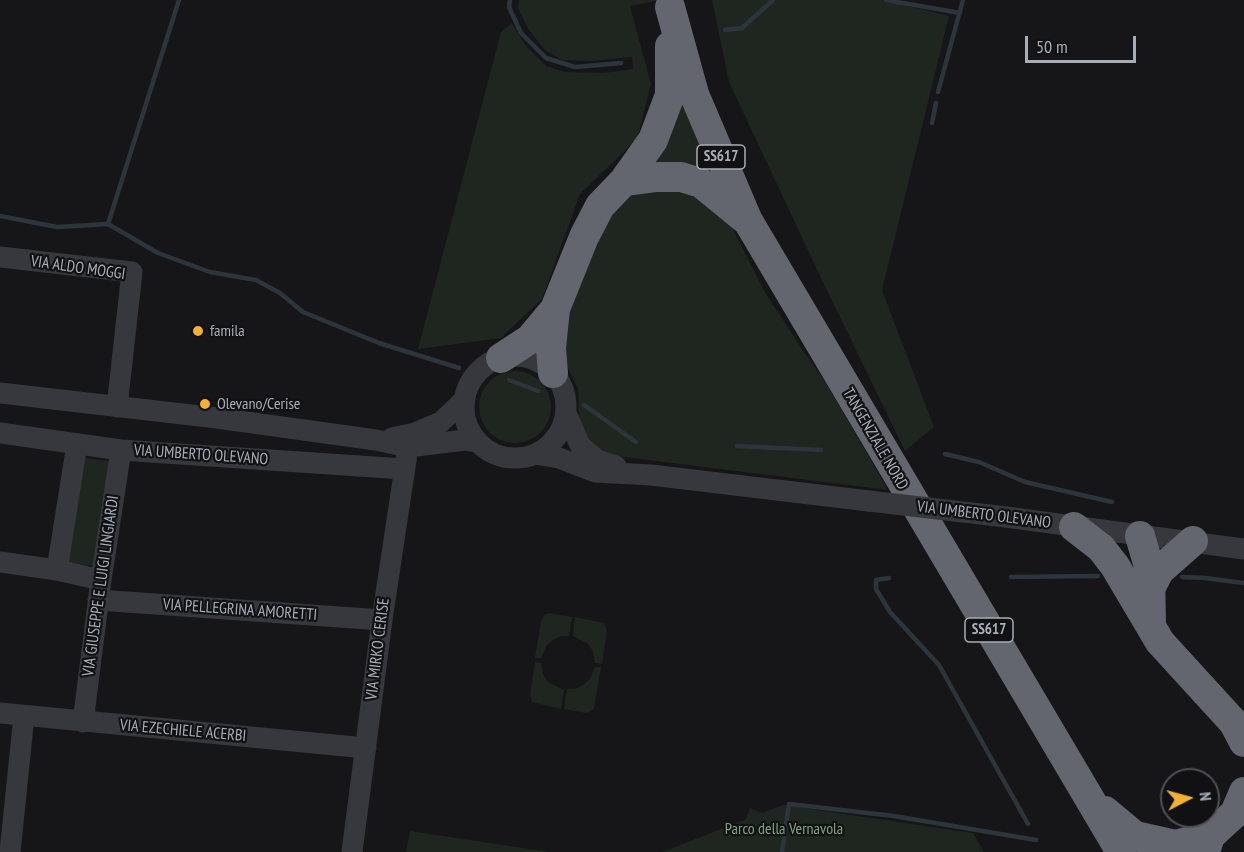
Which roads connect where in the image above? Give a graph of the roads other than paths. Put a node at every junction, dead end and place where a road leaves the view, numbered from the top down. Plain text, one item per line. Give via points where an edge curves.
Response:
1 (624, 181) junction
2 (748, 221) junction
3 (0, 257) edge
4 (555, 309) junction
5 (501, 358) junction
6 (553, 373) junction
7 (0, 393) edge
8 (465, 399) junction
9 (117, 407) junction
10 (566, 413) junction
11 (0, 433) edge
12 (376, 440) junction
13 (478, 441) junction
14 (77, 444) junction
15 (408, 447) junction
16 (121, 450) junction
17 (536, 454) junction
18 (404, 469) junction
19 (651, 475) junction
20 (1074, 527) junction
21 (1140, 536) junction
22 (1193, 542) junction
23 (1244, 549) edge
24 (0, 562) edge
25 (57, 570) junction
26 (1138, 588) junction
27 (100, 590) junction
28 (381, 620) junction
29 (0, 713) edge
30 (24, 716) junction
31 (83, 722) junction
32 (1244, 742) edge
33 (366, 748) junction
34 (1244, 792) edge
35 (1089, 798) junction
36 (1208, 844) edge
37 (7, 846) edge
38 (352, 852) edge
39 (1120, 852) edge

1 - 2 highway via 681,177 701,183
1 - 2 highway, TANGENZIALE NORD / SS617 via 653,140 670,94 670,7 694,94
1 - 4 highway via 600,206
2 - 35 highway, TANGENZIALE NORD / SS617
3 - 9 street, VIA ALDO MOGGI via 132,272
4 - 5 highway via 530,339
4 - 6 highway
5 - 6 street via 525,357
5 - 8 street, VIA UMBERTO OLEVANO via 473,379
6 - 10 street, VIA UMBERTO OLEVANO via 564,395
7 - 9 street, VIA UMBERTO OLEVANO
8 - 12 street, VIA UMBERTO OLEVANO via 441,422 415,433
8 - 13 street via 470,430
9 - 12 street, VIA UMBERTO OLEVANO
10 - 17 street via 554,440
10 - 19 street, VIA UMBERTO OLEVANO via 588,454
11 - 14 street, VIA UMBERTO OLEVANO
12 - 15 street, VIA UMBERTO OLEVANO
13 - 15 street, VIA UMBERTO OLEVANO
13 - 17 street, VIA UMBERTO OLEVANO via 495,454 507,457
14 - 16 street, VIA UMBERTO OLEVANO
14 - 25 street
15 - 18 street, VIA MIRKO CERISE
16 - 18 street, VIA UMBERTO OLEVANO
16 - 27 street, VIA GIUSEPPE E LUIGI LINGIARDI
17 - 19 street, VIA UMBERTO OLEVANO via 595,472
18 - 28 street, VIA MIRKO CERISE
19 - 20 street, VIA UMBERTO OLEVANO, bridge
20 - 21 street, VIA UMBERTO OLEVANO
20 - 26 highway via 1101,548
21 - 22 street, VIA UMBERTO OLEVANO
21 - 26 highway via 1150,570
22 - 23 street, VIA UMBERTO OLEVANO
22 - 26 highway
24 - 25 street, VIA PELLEGRINA AMORETTI
25 - 27 street, VIA PELLEGRINA AMORETTI
26 - 32 highway via 1160,642 1234,723
27 - 28 street, VIA PELLEGRINA AMORETTI
27 - 31 street, VIA GIUSEPPE E LUIGI LINGIARDI
28 - 33 street, VIA MIRKO CERISE
29 - 30 street, VIA EZECHIELE ACERBI
30 - 31 street, VIA EZECHIELE ACERBI
30 - 37 street
31 - 33 street, VIA EZECHIELE ACERBI
33 - 38 street, VIA MIRKO CERISE
34 - 36 highway via 1235,813
35 - 36 highway via 1135,836 1175,845
35 - 39 highway, TANGENZIALE NORD / SS617

